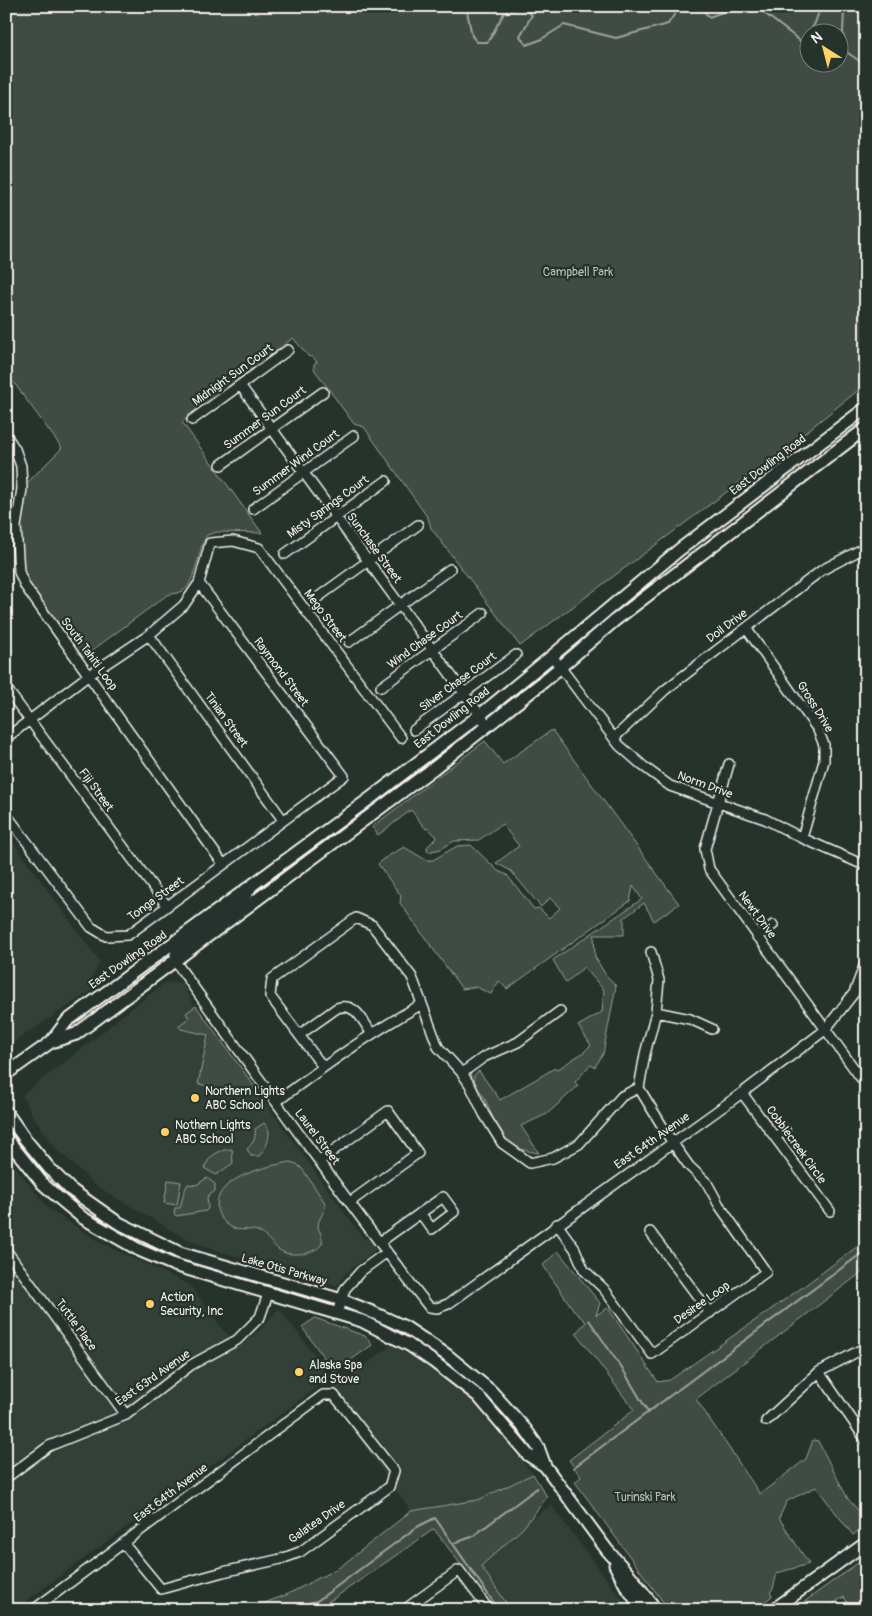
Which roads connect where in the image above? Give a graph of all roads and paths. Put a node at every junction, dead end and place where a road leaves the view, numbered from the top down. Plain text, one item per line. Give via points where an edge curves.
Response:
1 (288, 350) dead end
2 (240, 385) junction
3 (323, 392) dead end
4 (866, 408) edge
5 (192, 420) dead end
6 (866, 428) edge
7 (272, 429) junction
8 (6, 434) edge
9 (354, 436) dead end
10 (221, 465) dead end
11 (304, 473) junction
12 (386, 481) dead end
13 (252, 509) dead end
14 (336, 517) junction
15 (418, 525) dead end
16 (6, 526) edge
17 (16, 526) junction
18 (866, 547) edge
19 (285, 554) dead end
20 (368, 561) junction
21 (450, 569) dead end
22 (199, 583) junction
23 (318, 598) dead end
24 (400, 606) junction
25 (483, 613) dead end
26 (746, 628) junction
27 (149, 635) junction
28 (349, 642) dead end
29 (433, 650) junction
30 (516, 655) dead end
31 (552, 656) junction
32 (561, 667) junction
33 (89, 675) junction
34 (381, 687) dead end
35 (6, 688) edge
36 (464, 694) junction
37 (480, 715) junction
38 (30, 721) junction
39 (488, 726) junction
40 (414, 730) dead end
41 (6, 738) edge
42 (401, 738) dead end
43 (614, 738) junction
44 (729, 764) dead end
45 (344, 776) joint
46 (717, 803) junction
47 (6, 814) edge
48 (283, 820) junction
49 (802, 838) junction
50 (224, 864) junction
51 (866, 866) edge
52 (254, 884) junction
53 (167, 906) junction
54 (773, 925) dead end
55 (757, 937) junction
56 (651, 952) dead end
57 (866, 960) edge
58 (175, 961) junction
59 (422, 1004) junction
60 (560, 1011) dead end
61 (656, 1012) junction
62 (712, 1029) dead end
63 (825, 1030) junction
64 (372, 1034) junction
65 (299, 1035) junction
66 (51, 1042) junction
67 (323, 1067) junction
68 (462, 1073) junction
69 (6, 1074) edge
70 (866, 1085) edge
71 (639, 1088) junction
72 (742, 1093) junction
73 (276, 1102) junction
74 (6, 1112) edge
75 (785, 1130) dead end
76 (775, 1137) junction
77 (6, 1138) edge
78 (672, 1142) junction
79 (319, 1161) junction
80 (350, 1202) junction
81 (830, 1212) dead end
82 (420, 1213) dead end
83 (557, 1224) junction
84 (650, 1232) dead end
85 (380, 1242) junction
86 (6, 1250) edge
87 (387, 1252) junction
88 (302, 1290) junction
89 (268, 1294) junction
90 (342, 1300) junction
91 (425, 1301) joint
92 (337, 1313) junction
93 (710, 1313) junction
94 (866, 1347) edge
95 (819, 1372) junction
96 (323, 1396) joint
97 (489, 1408) junction
98 (126, 1415) junction
99 (766, 1421) dead end
100 (526, 1430) junction
101 (866, 1440) edge
102 (545, 1466) junction
103 (6, 1478) edge
104 (866, 1543) edge
105 (124, 1544) junction
106 (607, 1550) junction
107 (33, 1610) edge
108 (404, 1610) edge
109 (489, 1610) edge
110 (643, 1610) edge
111 (656, 1610) edge
112 (773, 1610) edge

1 - 2 street, Midnight Sun Court
2 - 5 street, Midnight Sun Court
2 - 7 street, Sunchase Street
3 - 7 street, Summer Sun Court
4 - 31 main road, East Dowling Road via 678,550
6 - 32 main road, East Dowling Road via 614,621
7 - 10 street, Summer Sun Court
7 - 11 street, Sunchase Street
8 - 17 street, South Tahiti Loop via 21,466 22,489
9 - 11 street, Summer Wind Court
11 - 13 street, Summer Wind Court
11 - 14 street, Sunchase Street
12 - 14 street, Misty Springs Court
14 - 19 street, Misty Springs Court
14 - 20 street, Sunchase Street
15 - 20 street
16 - 17 street
17 - 33 street, South Tahiti Loop via 19,572
18 - 26 street, Doil Drive via 822,570
20 - 23 street
20 - 24 street, Sunchase Street
21 - 24 street
22 - 27 street via 184,605
22 - 42 street, Mego Street via 210,543 233,541 259,548
22 - 45 street, Raymond Street
24 - 28 street
24 - 29 street, Sunchase Street
25 - 29 street, Wind Chase Court
26 - 43 street, Doil Drive via 665,690
26 - 49 street, Gross Drive via 818,730 824,745 824,761
27 - 33 street
27 - 48 street, Tinian Street
29 - 34 street, Wind Chase Court
29 - 36 street, Sunchase Street
30 - 36 street, Silver Chase Court
31 - 32 street, Norm Drive
31 - 37 main road, East Dowling Road
32 - 39 main road, East Dowling Road
32 - 43 street, Norm Drive
33 - 38 street
33 - 50 street, South Tahiti Loop
35 - 38 street, Fiji Street
36 - 37 street, Sunchase Street
36 - 40 street, Silver Chase Court
37 - 39 street, Sunchase Street
37 - 52 main road, East Dowling Road
38 - 41 street
38 - 53 street, Fiji Street
39 - 58 main road, East Dowling Road
43 - 46 street, Norm Drive via 670,786
44 - 46 street, Newt Drive
45 - 48 street, Tonga Street
46 - 49 street, Norm Drive via 765,819
46 - 55 street, Newt Drive via 705,849 708,869
47 - 53 street, Tonga Street via 91,927 106,936 128,935
48 - 50 street, Tonga Street
49 - 51 street, Norm Drive
50 - 53 street, Tonga Street
52 - 58 street via 237,905 180,946
52 - 66 main road, East Dowling Road via 67,1021
54 - 55 street
55 - 63 street, Newt Drive
56 - 61 street via 659,980
57 - 63 street, East 64th Avenue via 854,993
58 - 66 main road, East Dowling Road via 76,1034
58 - 73 street, Laurel Street
59 - 64 street
59 - 65 street via 412,978 372,924 356,918 272,979 270,996
59 - 68 street via 438,1047
60 - 68 street via 518,1042 484,1057
61 - 62 street via 690,1019
61 - 71 street
63 - 70 street, Newt Drive
63 - 72 street, East 64th Avenue
64 - 65 street via 353,1008 344,1006
64 - 67 street
65 - 67 street
66 - 69 main road, East Dowling Road
67 - 73 street
68 - 71 street via 502,1143 530,1168 579,1144 622,1096
71 - 78 street
72 - 76 street, Cobblecreek Circle
72 - 78 street, East 64th Avenue
73 - 79 street, Laurel Street
74 - 88 main road, Lake Otis Parkway via 43,1161 70,1189 117,1222 180,1253
75 - 76 street
76 - 81 street, Cobblecreek Circle
77 - 89 main road, Lake Otis Parkway via 43,1184 83,1218 138,1250 174,1265
78 - 83 street, East 64th Avenue
78 - 93 street, Desiree Loop via 706,1184 766,1272
79 - 80 street, Laurel Street
79 - 80 street via 388,1111 418,1153
80 - 85 street, Laurel Street
82 - 85 street
83 - 91 street, East 64th Avenue via 448,1304 437,1308
83 - 93 street, Desiree Loop via 575,1249 584,1270 604,1289 652,1354
84 - 93 street
85 - 87 street, Laurel Street
86 - 98 street, Tuttle Place
87 - 90 street via 361,1271 346,1289
87 - 91 street, Laurel Street
88 - 89 main road via 272,1290
88 - 90 main road, Lake Otis Parkway
89 - 92 main road, Lake Otis Parkway
89 - 98 street, East 63rd Avenue via 260,1318 237,1340 191,1365
90 - 92 street
90 - 100 main road, Lake Otis Parkway via 405,1327 432,1344 491,1391
92 - 97 main road, Lake Otis Parkway via 362,1321 409,1345 478,1396
94 - 95 street
95 - 99 street
95 - 101 street
96 - 105 street, East 64th Avenue
96 - 105 street, Galatea Drive via 334,1395 394,1471 389,1487 300,1552 161,1589
97 - 100 main road via 501,1410 518,1429
97 - 102 main road, Lake Otis Parkway via 528,1455
98 - 103 street, East 63rd Avenue via 50,1446
100 - 102 main road, Lake Otis Parkway via 538,1447
102 - 106 main road, Lake Otis Parkway
104 - 112 main road
105 - 107 street, East 64th Avenue
106 - 110 main road, Lake Otis Parkway
106 - 111 main road, Lake Otis Parkway
108 - 109 street via 459,1570

